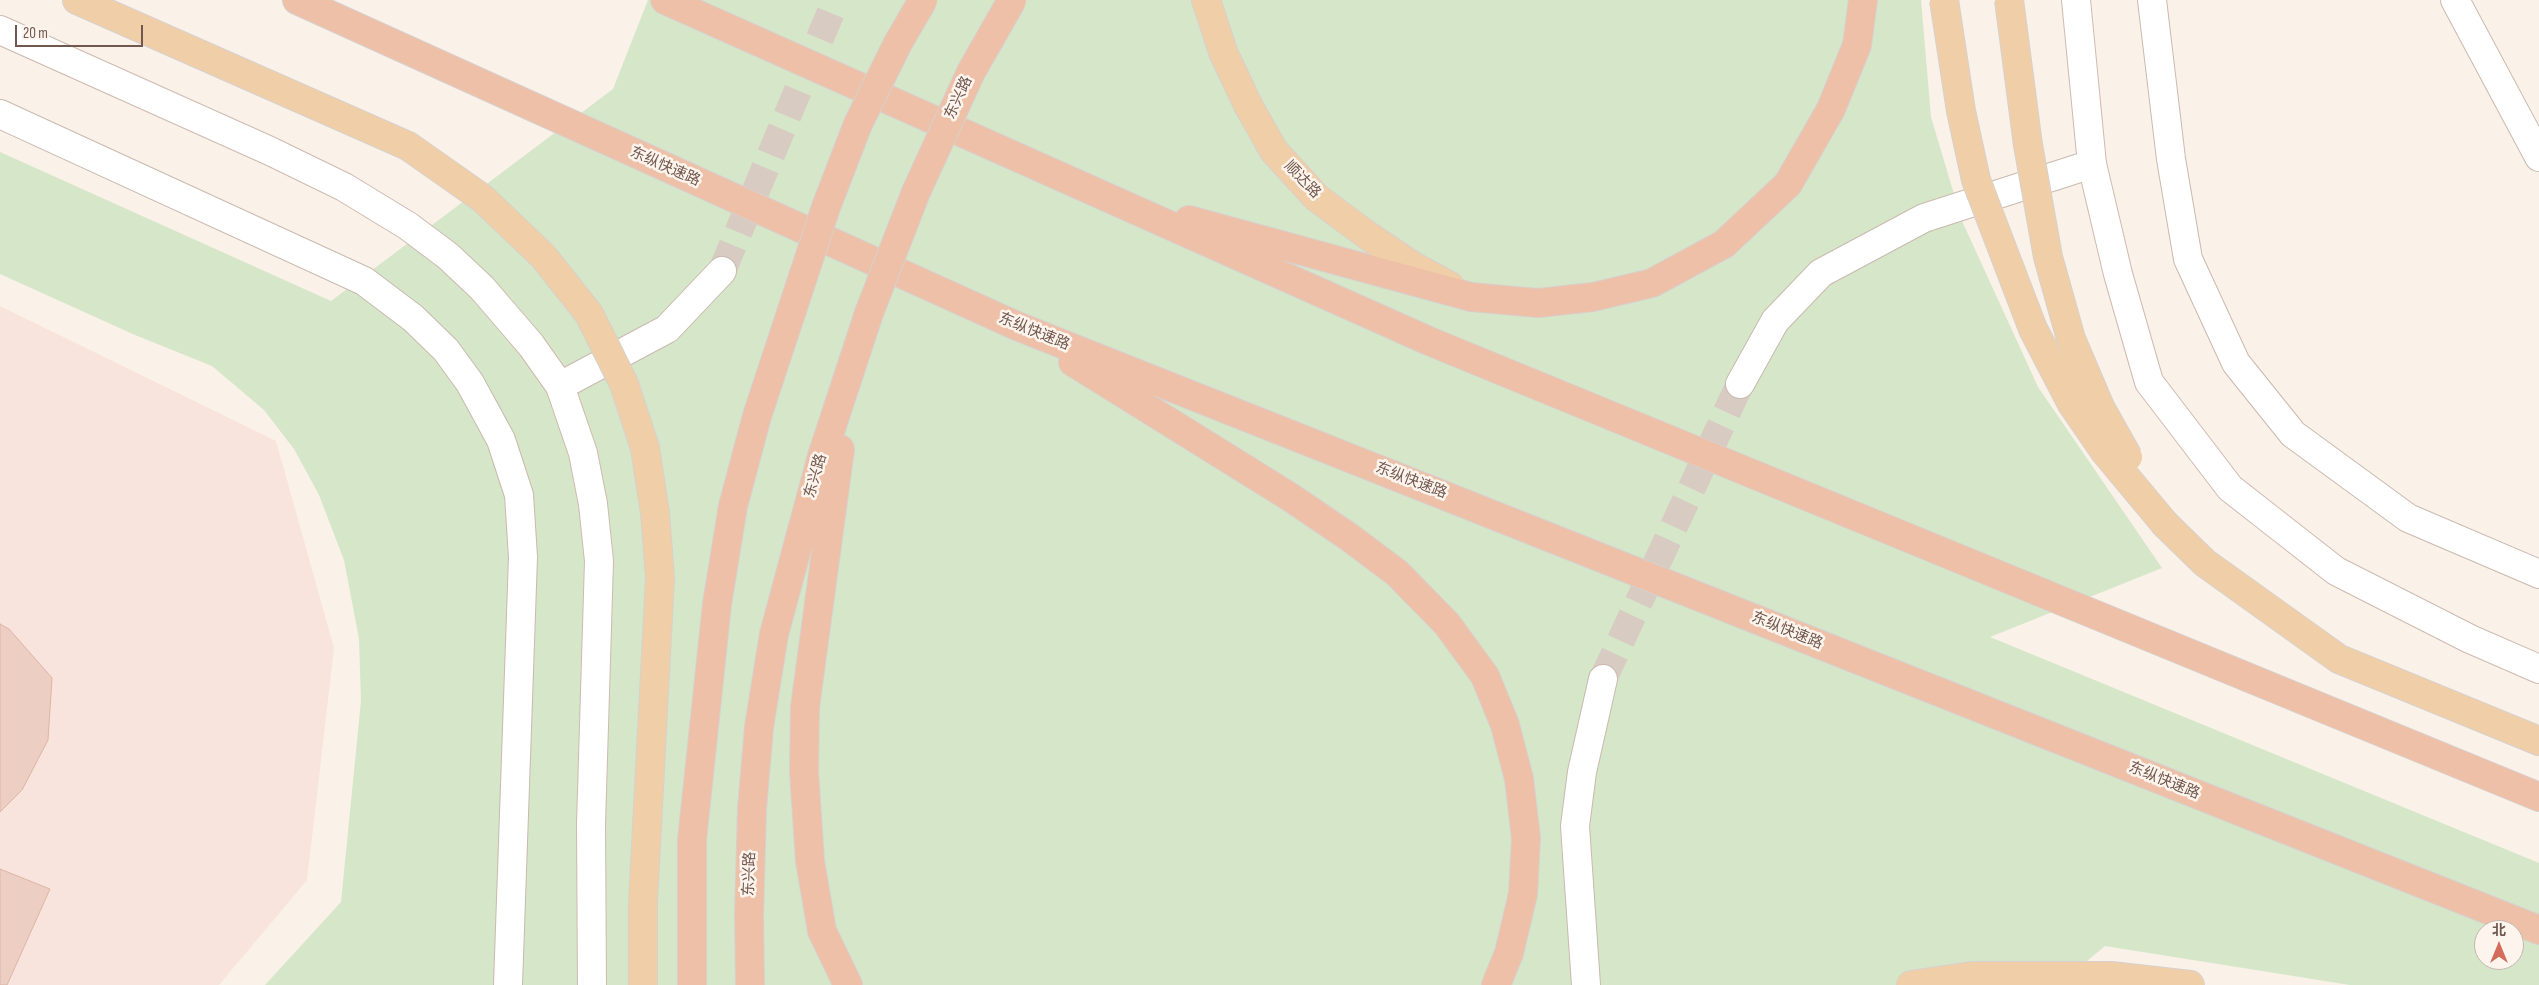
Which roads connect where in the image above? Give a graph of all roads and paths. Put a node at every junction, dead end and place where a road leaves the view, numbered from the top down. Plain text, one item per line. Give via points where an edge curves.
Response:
1 (77, 0) edge
2 (296, 0) edge
3 (665, 0) edge
4 (923, 0) edge
5 (1012, 0) edge
6 (1206, 0) edge
7 (1863, 0) edge
8 (1944, 0) edge
9 (2009, 0) edge
10 (2076, 0) edge
11 (2152, 0) edge
12 (2455, 0) edge
13 (0, 30) edge
14 (0, 114) edge
15 (2539, 157) edge
16 (2092, 164) junction
17 (1100, 196) junction
18 (722, 272) tunnel mouth
19 (1472, 297) junction
20 (869, 313) junction
21 (1017, 326) junction
22 (1740, 384) tunnel mouth
23 (560, 386) junction
24 (2165, 524) junction
25 (2539, 574) edge
26 (2539, 669) edge
27 (1603, 679) tunnel mouth
28 (2539, 741) edge
29 (2539, 797) edge
30 (2539, 930) edge
31 (508, 985) edge
32 (592, 985) edge
33 (643, 985) edge
34 (692, 985) edge
35 (750, 985) edge
36 (848, 985) edge
37 (1496, 985) edge
38 (1586, 985) edge
39 (1911, 985) edge
40 (2190, 985) edge

1 - 33 main road, bridge via 408,146 482,198 544,256 589,314 624,384 645,448 655,513 660,578 642,902
2 - 21 highway, 东纵快速路
3 - 17 highway
4 - 34 highway, bridge via 858,124 826,207 760,407 733,506 717,604 692,840
5 - 20 highway, 东兴路, bridge via 963,89 916,192
6 - 19 main road, 顺达路 via 1223,52 1274,151 1317,198 1367,235 1413,266
7 - 19 highway via 1857,45 1826,117 1788,184 1724,244 1652,283 1593,297 1538,303
8 - 24 main road, bridge via 1961,111 1976,180 2033,329 2072,404 2104,452
9 - 24 main road, bridge via 2028,145 2045,239 2071,339 2100,407
10 - 16 street
11 - 25 street via 2171,159 2188,259 2236,363 2293,434 2408,518
12 - 15 street
13 - 23 street via 270,151 344,187 408,226 448,256 482,288 531,345
14 - 31 street via 364,281 414,318 446,350 470,383 501,440 520,504 523,557
16 - 22 street via 1924,218 1821,273 1775,321
16 - 26 street via 2118,274 2149,382 2230,488 2336,571 2470,640
17 - 19 highway
17 - 29 highway via 1429,341
18 - 23 street via 668,329
20 - 35 highway, 东兴路 via 819,465 774,634 759,727 752,808
20 - 36 highway via 836,470 805,707 804,772 810,861 822,931
21 - 30 highway, 东纵快速路
21 - 37 highway via 1349,537 1397,573 1447,624 1485,676 1505,725 1518,779 1526,838 1524,894 1509,953
23 - 32 street via 583,453 599,561 591,824
24 - 28 main road via 2205,563 2339,659
27 - 38 street via 1582,772 1575,826
39 - 40 main road via 1972,976 2111,976

